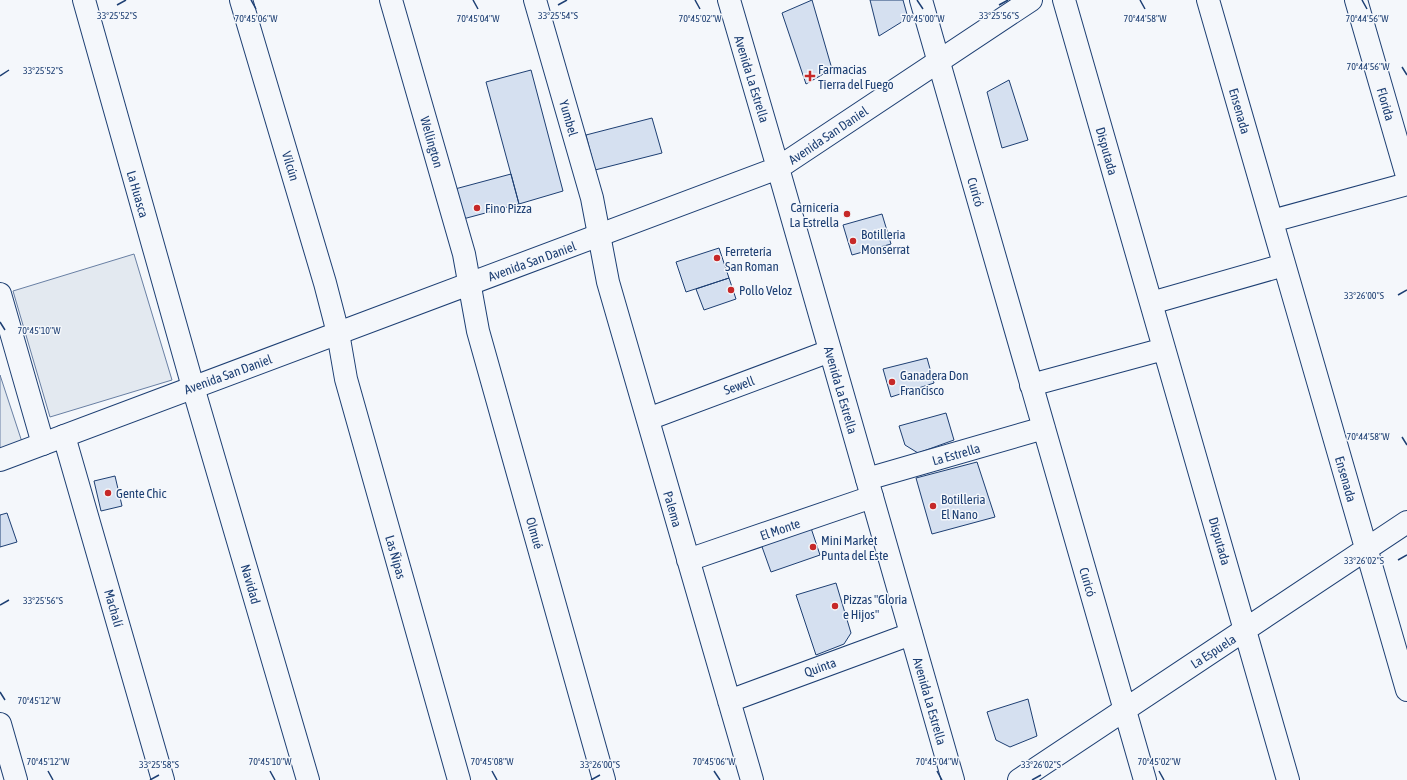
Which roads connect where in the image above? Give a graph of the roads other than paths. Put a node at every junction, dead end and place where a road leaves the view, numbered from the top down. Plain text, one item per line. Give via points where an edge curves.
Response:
1 (84, 0) edge
2 (241, 0) edge
3 (391, 0) edge
4 (535, 0) edge
5 (729, 0) edge
6 (921, 0) edge
7 (1031, 0) edge
8 (1064, 0) edge
9 (1208, 0) edge
10 (1356, 0) edge
11 (939, 61) junction
12 (1402, 137) edge
13 (778, 168) junction
14 (1407, 176) edge
15 (1407, 184) edge
16 (1272, 221) junction
17 (599, 236) junction
18 (1284, 265) junction
19 (470, 284) junction
20 (0, 294) edge
21 (1151, 303) junction
22 (338, 333) junction
23 (1164, 348) junction
24 (830, 351) junction
25 (1031, 385) junction
26 (193, 387) junction
27 (648, 419) junction
28 (1044, 428) junction
29 (64, 436) junction
30 (43, 444) junction
31 (0, 460) edge
32 (870, 488) junction
33 (1407, 522) edge
34 (1366, 549) junction
35 (688, 560) junction
36 (1245, 630) junction
37 (911, 634) junction
38 (1407, 690) edge
39 (729, 701) junction
40 (1125, 709) junction
41 (0, 724) edge
42 (16, 780) edge
43 (163, 780) edge
44 (308, 780) edge
45 (459, 780) edge
46 (604, 780) edge
47 (752, 780) edge
48 (953, 780) edge
49 (1019, 780) edge
50 (1145, 780) edge
51 (1288, 780) edge

1 - 26 street, La Huasca
2 - 22 street, Vilcún
3 - 19 street, Wellington via 464,254
4 - 17 street, Yumbel via 591,194
5 - 13 street, Avenida La Estrella
6 - 11 street, Curicó
7 - 11 street, Avenida San Daniel
8 - 21 street, Disputada
9 - 16 street, Ensenada
10 - 12 street, Florida
11 - 13 street, Avenida San Daniel
11 - 25 street, Curicó
12 - 14 street, Florida
13 - 17 street, Avenida San Daniel
13 - 24 street, Avenida La Estrella
15 - 16 street
16 - 18 street, Ensenada
17 - 19 street, Avenida San Daniel
17 - 27 street, Palema via 608,282
18 - 21 street
18 - 34 street, Ensenada
19 - 22 street, Avenida San Daniel
19 - 46 street, Olmué via 478,331
20 - 30 street
21 - 23 street, Disputada
22 - 26 street, Avenida San Daniel
22 - 45 street, Las Ñipas via 346,379
23 - 25 street
23 - 36 street, Disputada
24 - 27 street, Sewell
24 - 32 street, Avenida La Estrella
25 - 28 street, Curicó
26 - 29 street, Avenida San Daniel
26 - 44 street, Navidad
27 - 35 street, Palema
28 - 32 street, La Estrella
28 - 40 street, Curicó
29 - 30 street, Avenida San Daniel
29 - 43 street, Machalí
30 - 31 street, Avenida San Daniel
32 - 35 street, El Monte
32 - 37 street, Avenida La Estrella
33 - 34 street, La Espuela
34 - 36 street, La Espuela
34 - 38 street, Ensenada
35 - 39 street, Palema
36 - 40 street, La Espuela
36 - 51 street, Disputada
37 - 39 street, Quinta
37 - 48 street, Avenida La Estrella
39 - 47 street, Palema
40 - 49 street, La Espuela
40 - 50 street, Curicó
41 - 42 street

